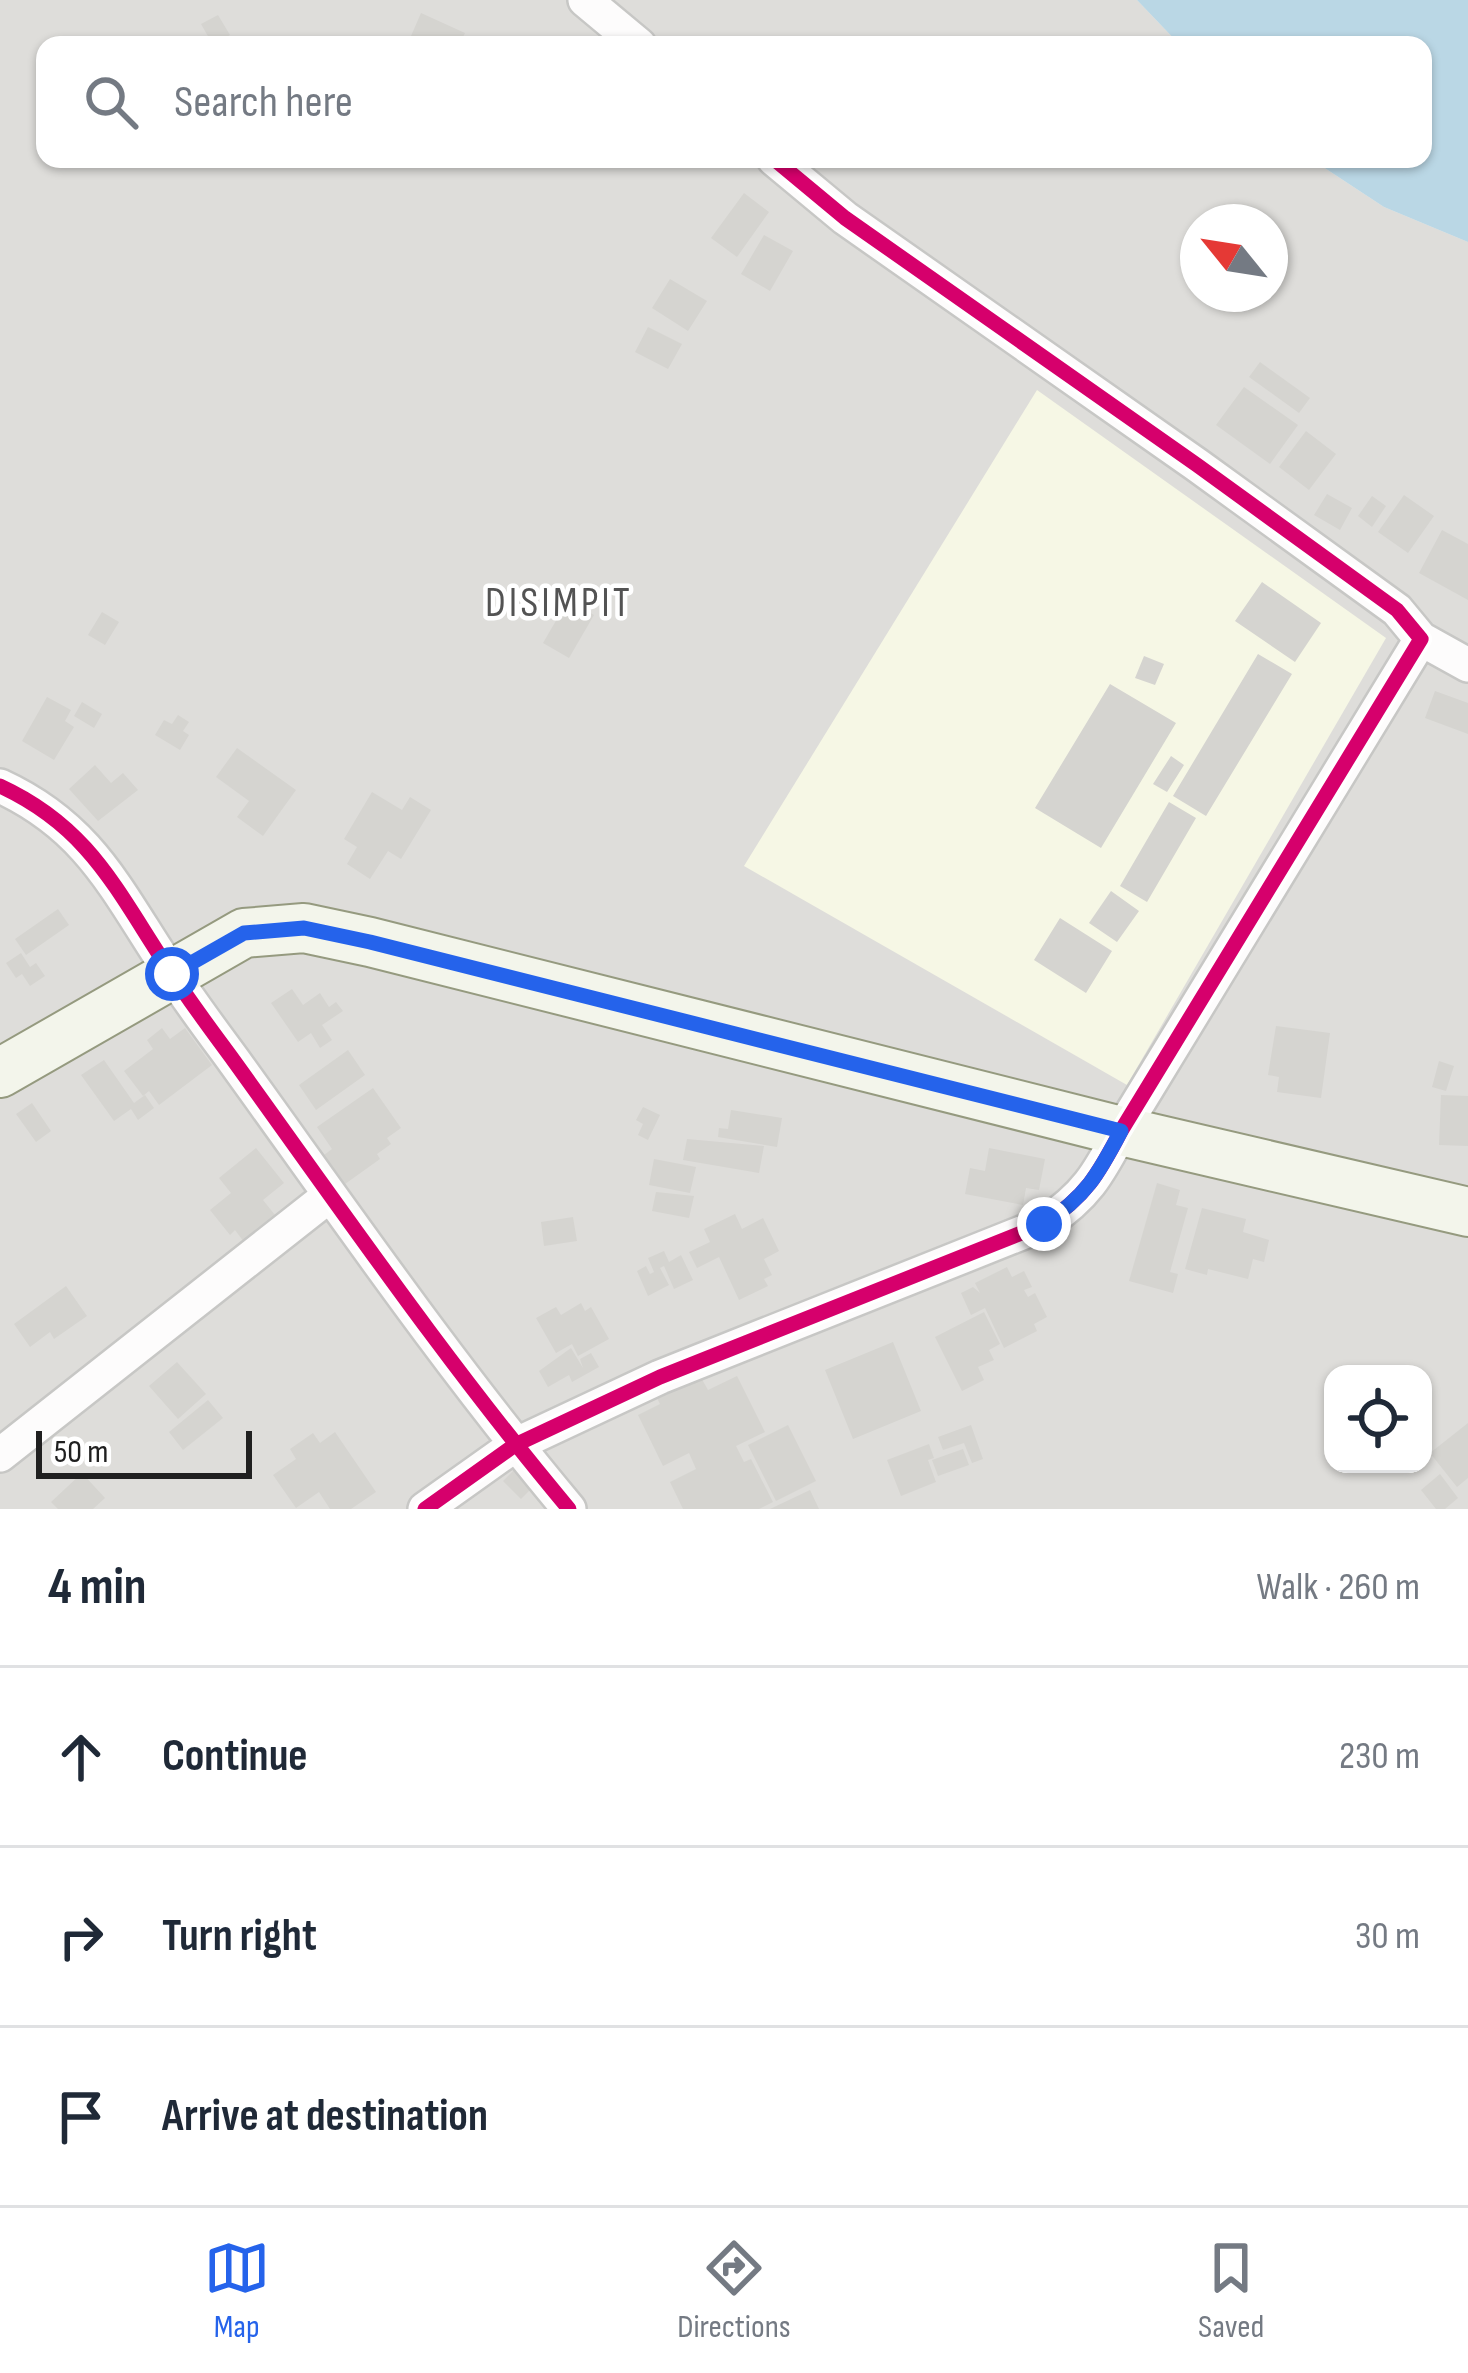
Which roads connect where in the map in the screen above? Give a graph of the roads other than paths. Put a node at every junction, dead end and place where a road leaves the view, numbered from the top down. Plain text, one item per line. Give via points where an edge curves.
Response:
1 (584, 0) edge
2 (628, 36) edge
3 (786, 168) edge
4 (1421, 639) junction
5 (1468, 665) edge
6 (0, 786) edge
7 (172, 974) junction
8 (0, 1073) edge
9 (1121, 1131) junction
10 (330, 1195) junction
11 (1468, 1212) edge
12 (515, 1445) junction
13 (0, 1455) edge
14 (425, 1509) edge
15 (569, 1509) edge

1 - 2 street
3 - 4 street via 1396,610
4 - 5 street
4 - 9 street
6 - 7 street via 35,802 93,852
7 - 8 main road
7 - 9 main road via 244,933 304,928
7 - 10 street
9 - 11 main road
9 - 12 street via 1095,1180 1044,1224 660,1377
10 - 12 street
10 - 13 street
12 - 14 street
12 - 15 street

